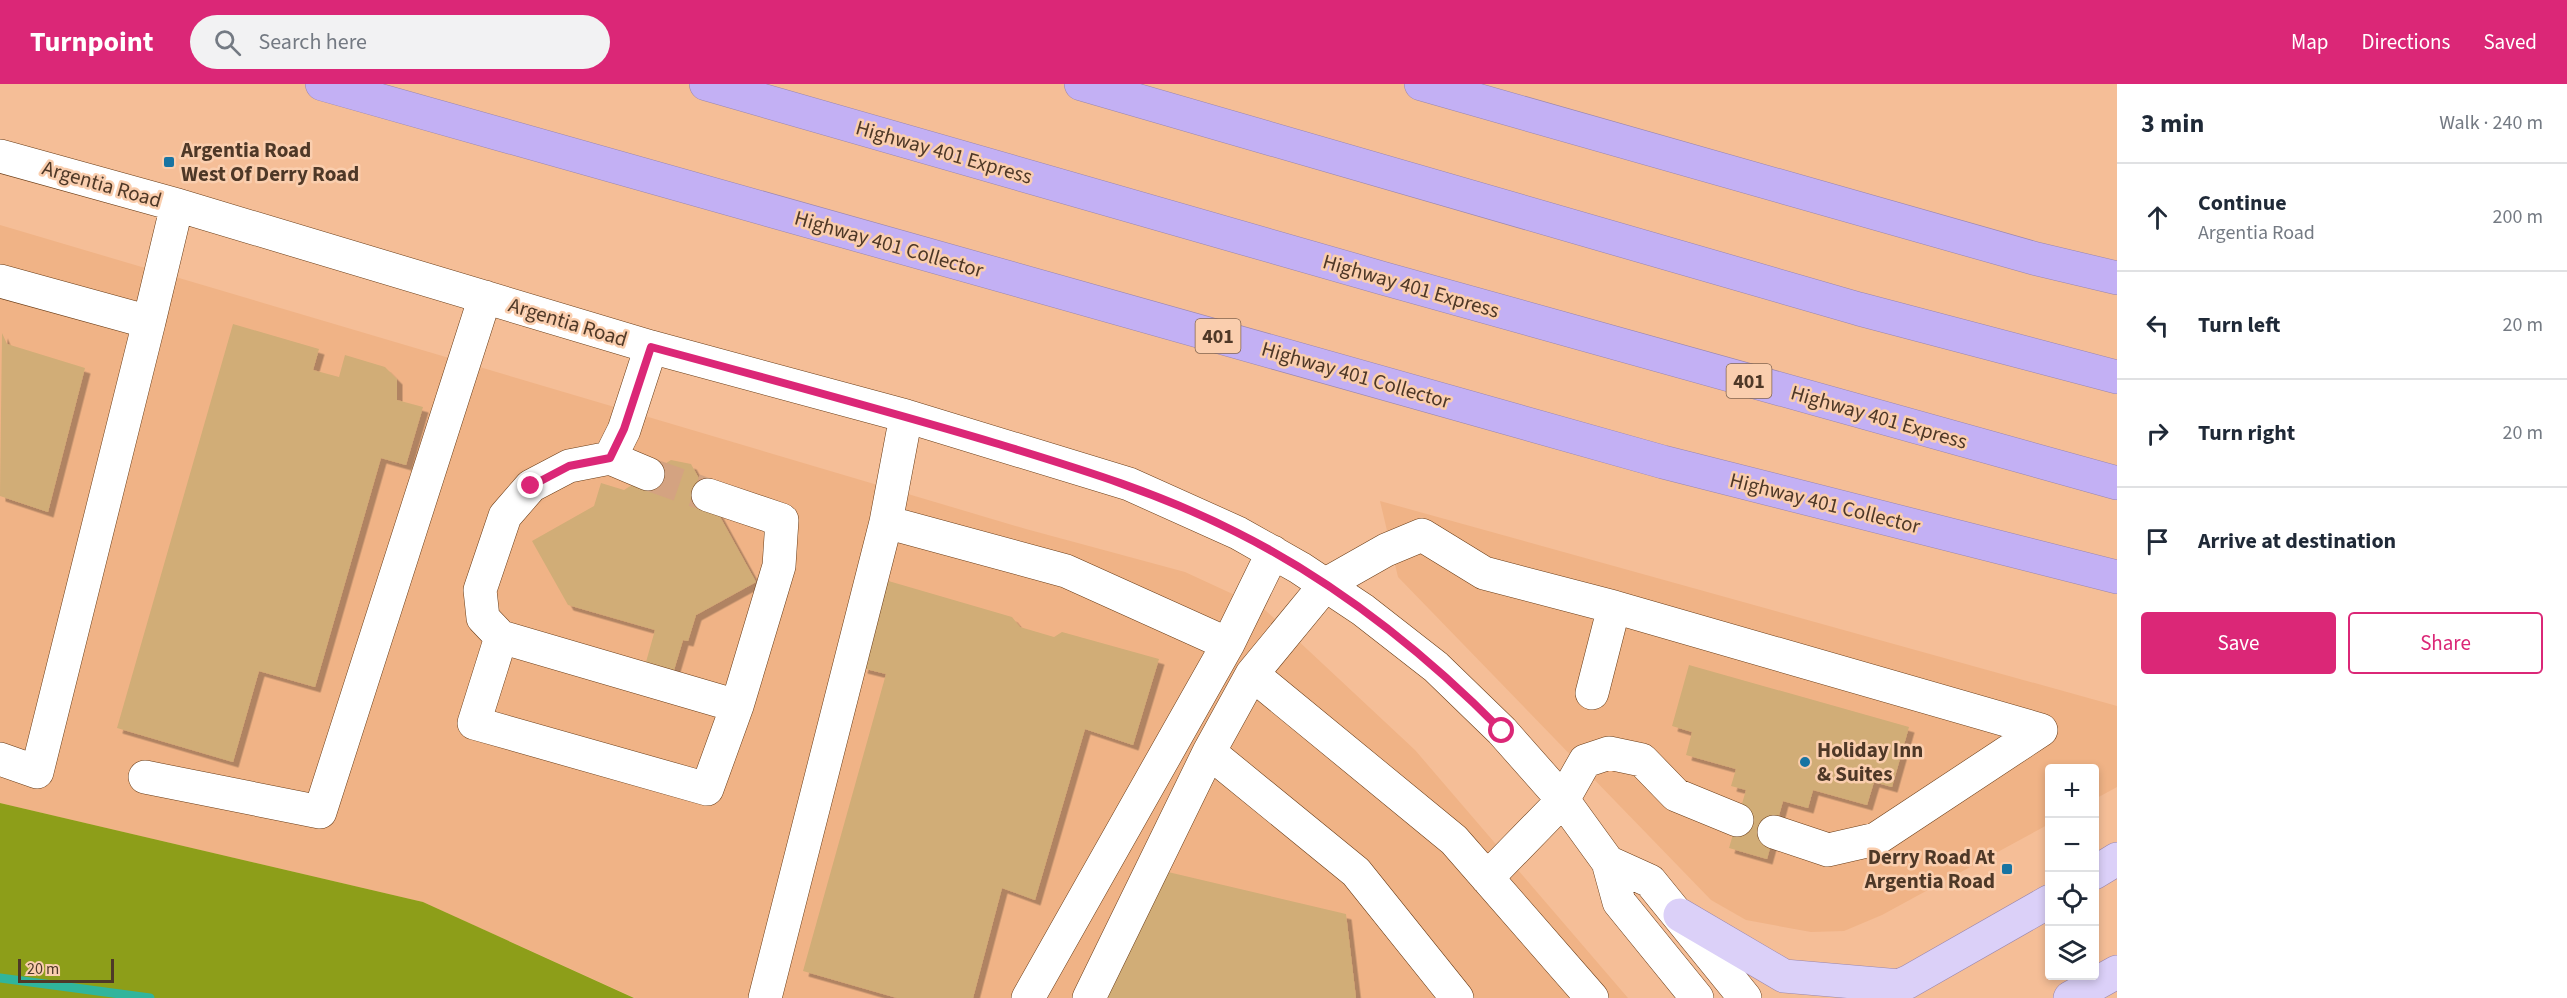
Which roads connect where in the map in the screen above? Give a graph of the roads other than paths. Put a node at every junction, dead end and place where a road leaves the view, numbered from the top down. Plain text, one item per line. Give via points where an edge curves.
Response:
1 (322, 84) edge
2 (706, 84) edge
3 (1081, 84) edge
4 (1421, 84) edge
5 (0, 156) edge
6 (177, 205) junction
7 (2117, 278) edge
8 (0, 281) edge
9 (485, 297) junction
10 (149, 322) junction
11 (651, 347) junction
12 (2117, 378) edge
13 (906, 416) junction
14 (610, 458) junction
15 (648, 474) tunnel mouth
16 (2117, 483) edge
17 (708, 495) tunnel mouth
18 (886, 522) junction
19 (1274, 552) junction
20 (2117, 578) edge
21 (1326, 584) junction
22 (1614, 607) junction
23 (501, 637) junction
24 (1228, 644) junction
25 (1252, 674) junction
26 (1592, 693) dead end
27 (737, 706) junction
28 (1209, 752) junction
29 (0, 759) edge
30 (145, 777) dead end
31 (1563, 800) junction
32 (1737, 820) dead end
33 (1774, 832) dead end
34 (2117, 859) edge
35 (1608, 862) junction
36 (2096, 872) edge
37 (1487, 878) junction
38 (2045, 904) edge
39 (1680, 915) junction
40 (2117, 972) edge
41 (1886, 992) edge
42 (765, 998) edge
43 (1028, 998) edge
44 (1089, 998) edge
45 (1457, 998) edge
46 (1592, 998) edge
47 (1697, 998) edge
48 (1745, 998) edge
49 (2070, 998) edge

1 - 20 highway, Highway 401 Collector / 401 via 1663,462
2 - 16 highway, Highway 401 Express / 401
3 - 12 highway via 1859,309
4 - 7 highway via 2033,258
5 - 6 street, Argentia Road
6 - 9 street, Argentia Road
6 - 10 street
8 - 10 street
9 - 11 street, Argentia Road
9 - 30 street via 320,812
10 - 29 street via 37,772
11 - 13 street, Argentia Road
11 - 14 street via 624,429
13 - 18 street
13 - 19 street, Argentia Road via 1129,484 1203,515
14 - 15 street
14 - 23 street via 569,466 531,486 505,516 480,590 483,618
17 - 27 street via 782,520 779,566
18 - 24 street via 1066,571
18 - 42 street
19 - 21 street, Argentia Road
19 - 24 street
21 - 22 street via 1386,550 1422,535 1484,573
21 - 25 street
21 - 31 street, Argentia Road via 1453,682
22 - 26 street
22 - 33 street via 2042,730 1876,839 1828,850
23 - 27 street
23 - 27 street via 474,723 707,789
24 - 43 street
25 - 28 street
25 - 37 street via 1454,840
28 - 44 street
28 - 45 street via 1356,872
31 - 32 street via 1585,761 1609,753 1642,760 1676,795
31 - 35 street, Argentia Road
31 - 37 street
34 - 36 main road
35 - 39 street, Argentia Road via 1650,881
35 - 47 street, Argentia Road via 1619,902
37 - 46 street
38 - 41 main road
39 - 41 main road via 1784,976
39 - 48 street, Argentia Road
40 - 49 main road

